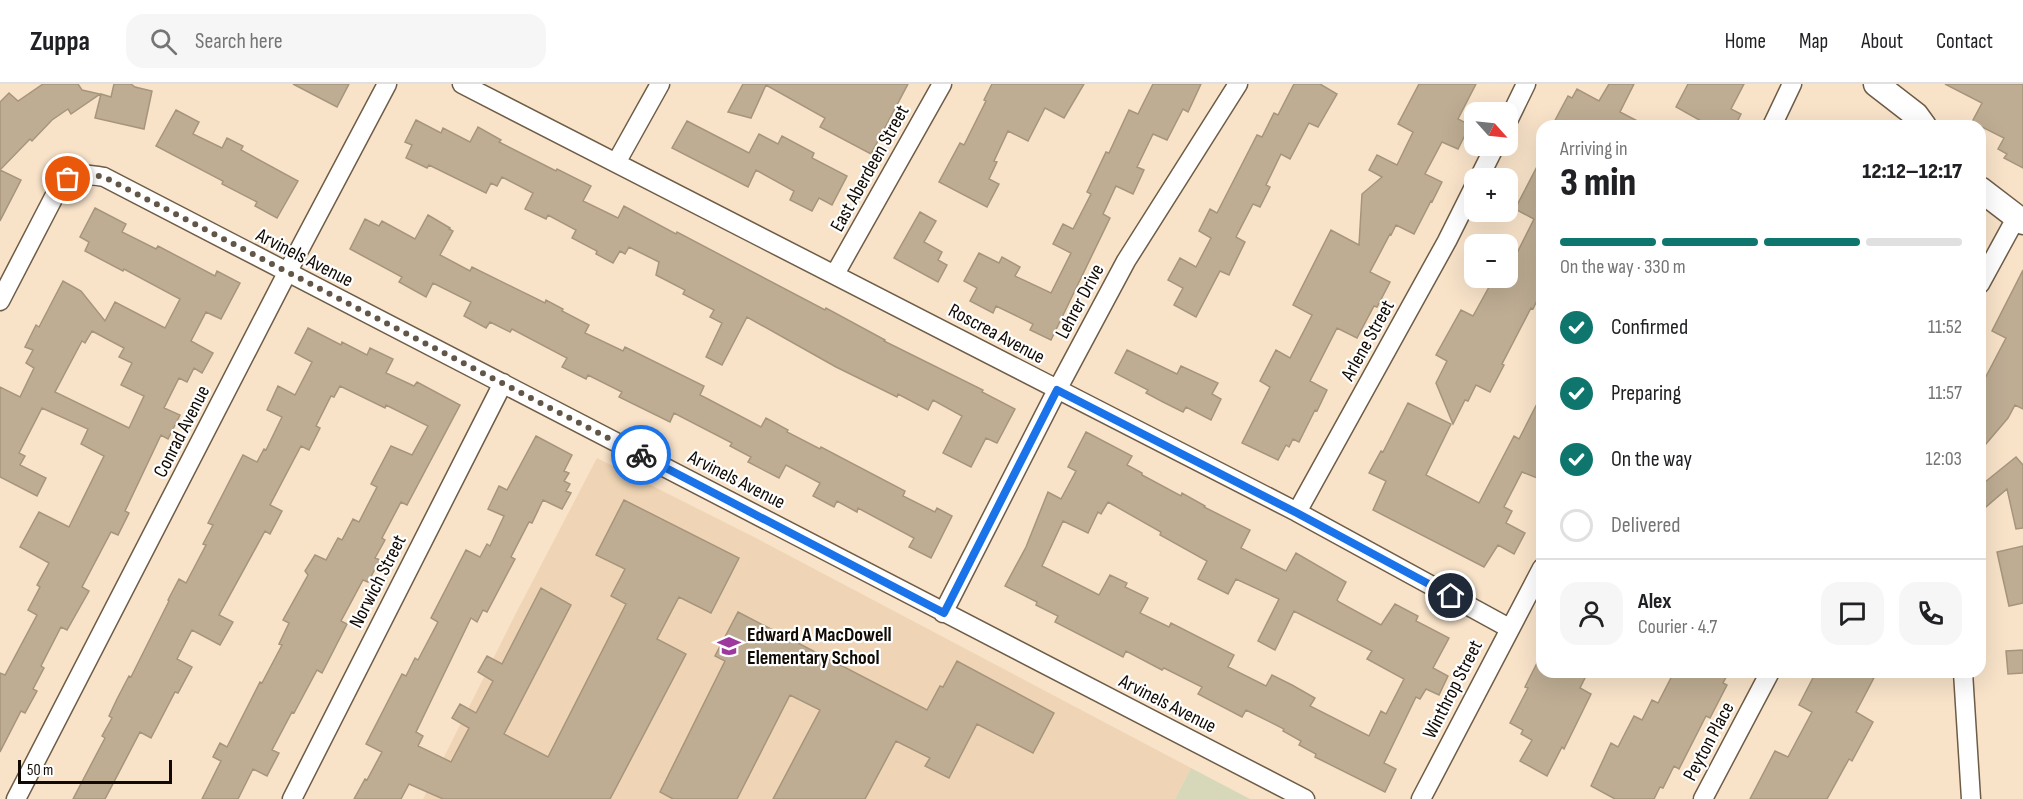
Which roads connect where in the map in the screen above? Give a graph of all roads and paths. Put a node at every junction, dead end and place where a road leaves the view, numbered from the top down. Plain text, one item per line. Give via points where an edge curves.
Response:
1 (387, 84) edge
2 (462, 84) edge
3 (660, 84) edge
4 (942, 84) edge
5 (1238, 84) edge
6 (1526, 84) edge
7 (1792, 84) edge
8 (1876, 84) edge
9 (1517, 102) edge
10 (1775, 120) edge
11 (1920, 120) edge
12 (616, 163) junction
13 (1986, 194) edge
14 (1464, 208) edge
15 (2020, 220) edge
16 (287, 273) junction
17 (835, 274) junction
18 (1986, 274) edge
19 (0, 301) edge
20 (503, 383) junction
21 (1057, 390) junction
22 (1297, 513) junction
23 (1536, 579) edge
24 (944, 613) junction
25 (1509, 628) junction
26 (1767, 678) edge
27 (1963, 678) edge
28 (16, 799) edge
29 (292, 799) edge
30 (1305, 799) edge
31 (1421, 799) edge
32 (1703, 799) edge
33 (1971, 799) edge

1 - 16 street, Conrad Avenue
2 - 12 street, Roscrea Avenue
3 - 12 street
4 - 17 street, East Aberdeen Street
5 - 21 street, Lehrer Drive via 1126,261
6 - 9 street
7 - 10 street
8 - 11 street
12 - 17 street, Roscrea Avenue
13 - 15 street
14 - 22 street, Arlene Street
15 - 18 street
16 - 19 street, Arvinels Avenue via 104,177 81,173 68,179 56,193
16 - 20 street, Arvinels Avenue
16 - 28 street, Conrad Avenue
17 - 21 street, Roscrea Avenue
20 - 24 street, Arvinels Avenue
20 - 29 street, Norwich Street
21 - 22 street, Roscrea Avenue
21 - 24 street, Lehrer Drive
22 - 25 street, Roscrea Avenue
23 - 25 street, Winthrop Street
24 - 30 street, Arvinels Avenue
25 - 31 street, Winthrop Street
26 - 32 street, Peyton Place
27 - 33 street

